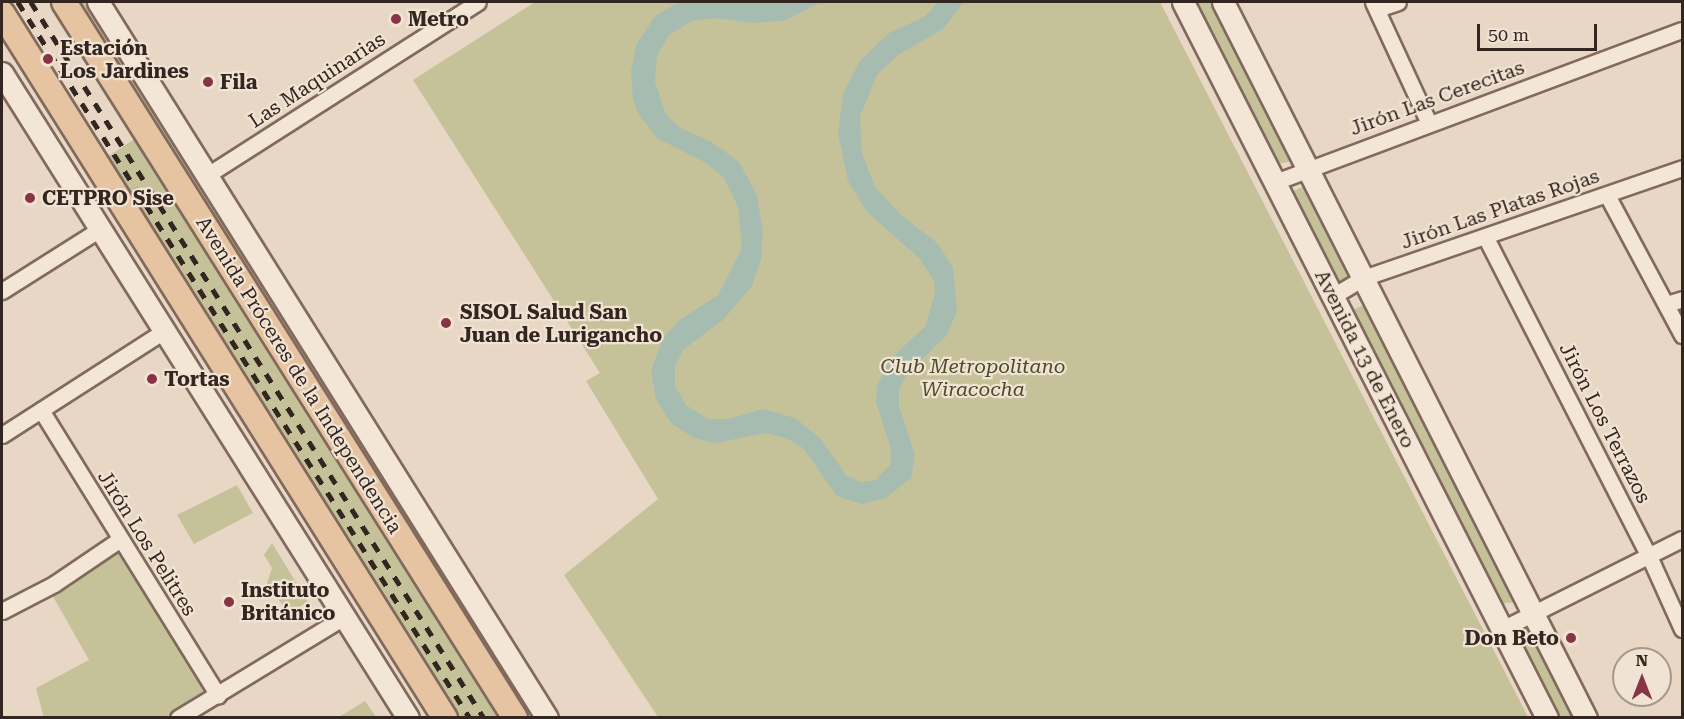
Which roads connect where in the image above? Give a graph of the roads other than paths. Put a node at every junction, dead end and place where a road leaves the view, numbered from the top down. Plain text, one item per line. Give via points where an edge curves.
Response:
1 (64, 2) edge
2 (98, 2) edge
3 (477, 2) edge
4 (1183, 2) edge
5 (1223, 2) edge
6 (1398, 2) edge
7 (1375, 5) edge
8 (2, 13) edge
9 (1683, 30) edge
10 (2, 73) edge
11 (1429, 123) junction
12 (1307, 168) junction
13 (1683, 168) edge
14 (209, 174) junction
15 (1275, 182) junction
16 (1607, 195) junction
17 (100, 229) junction
18 (1486, 238) junction
19 (1364, 278) junction
20 (2, 291) edge
21 (1333, 296) junction
22 (1683, 299) edge
23 (1667, 304) junction
24 (164, 331) junction
25 (1683, 336) edge
26 (41, 410) junction
27 (2, 435) edge
28 (1683, 539) edge
29 (119, 540) junction
30 (1649, 556) junction
31 (2, 611) edge
32 (1535, 614) junction
33 (344, 617) junction
34 (1502, 629) junction
35 (1683, 629) edge
36 (218, 696) junction
37 (178, 717) edge
38 (408, 717) edge
39 (445, 717) edge
40 (514, 717) edge
41 (548, 717) edge
42 (1547, 717) edge
43 (1586, 717) edge

1 - 40 main road, Avenida Próceres de la Independencia
2 - 14 main road, Avenida Próceres de la Independencia
3 - 14 street, Las Maquinarias
4 - 15 main road, Avenida 13 de Enero
5 - 12 main road, Avenida 13 de Enero
6 - 7 street
7 - 11 street
8 - 39 main road
9 - 11 street, Jirón Las Cerecitas
10 - 17 main road
11 - 12 street, Jirón Las Cerecitas
12 - 15 street, Jirón Las Cerecitas
12 - 19 main road, Avenida 13 de Enero
13 - 16 street, Jirón Las Platas Rojas
14 - 41 main road, Avenida Próceres de la Independencia via 312,348
15 - 21 main road, Avenida 13 de Enero
16 - 18 street, Jirón Las Platas Rojas
16 - 23 street
17 - 20 street
17 - 24 main road
18 - 19 street, Jirón Las Platas Rojas
18 - 30 street, Jirón Los Terrazos
19 - 21 street, Jirón Las Platas Rojas
19 - 32 main road, Avenida 13 de Enero
21 - 34 main road, Avenida 13 de Enero
22 - 23 street
23 - 25 street
24 - 26 street
24 - 33 main road
26 - 27 street
26 - 29 street, Jirón Los Pelitres
28 - 30 street
29 - 31 street via 54,584
29 - 36 street, Jirón Los Pelitres
30 - 32 street
30 - 35 street, Jirón Los Terrazos
32 - 34 street
32 - 43 main road, Avenida 13 de Enero
33 - 36 street
33 - 38 main road
34 - 42 main road, Avenida 13 de Enero
36 - 37 street

